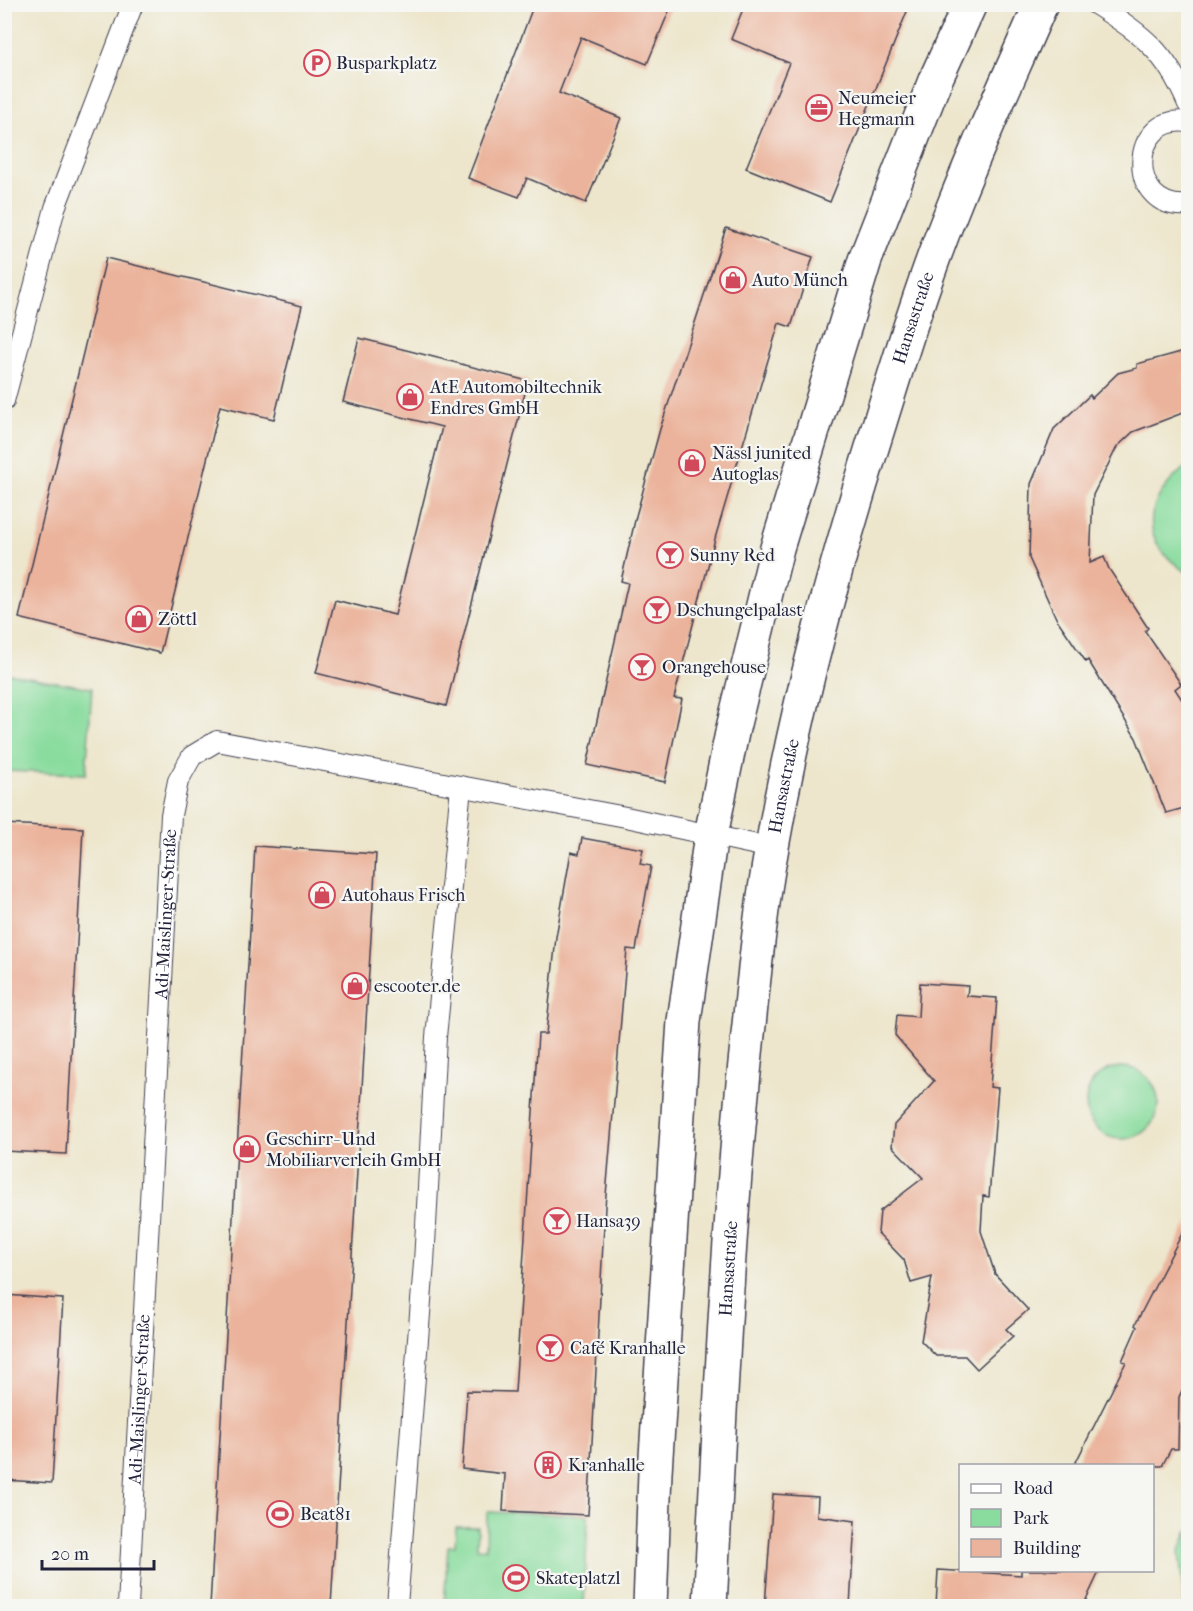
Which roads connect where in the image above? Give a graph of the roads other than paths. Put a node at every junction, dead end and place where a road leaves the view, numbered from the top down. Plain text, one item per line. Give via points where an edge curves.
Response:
1 (134, 4) edge
2 (970, 4) edge
3 (1041, 4) edge
4 (1095, 4) edge
5 (1188, 104) edge
6 (1188, 122) edge
7 (1188, 205) edge
8 (4, 401) edge
9 (461, 787) junction
10 (711, 835) junction
11 (771, 848) junction
12 (128, 1606) edge
13 (397, 1606) edge
14 (650, 1606) edge
15 (710, 1606) edge

1 - 8 lane via 55,208
2 - 10 main road via 934,83 865,260 777,548
3 - 11 main road, Hansastraße via 951,212 892,383 843,538 809,667
4 - 5 lane via 1161,53
6 - 7 lane via 1159,130 1149,139 1141,164 1143,177 1158,197 1169,204
9 - 10 lane, Adi-Maislinger-Straße
9 - 12 lane, Adi-Maislinger-Straße via 216,741 192,756 178,781 171,815
9 - 13 lane via 436,1038
10 - 11 lane, Adi-Maislinger-Straße
10 - 14 main road via 684,1021
11 - 15 main road, Hansastraße via 738,1128

